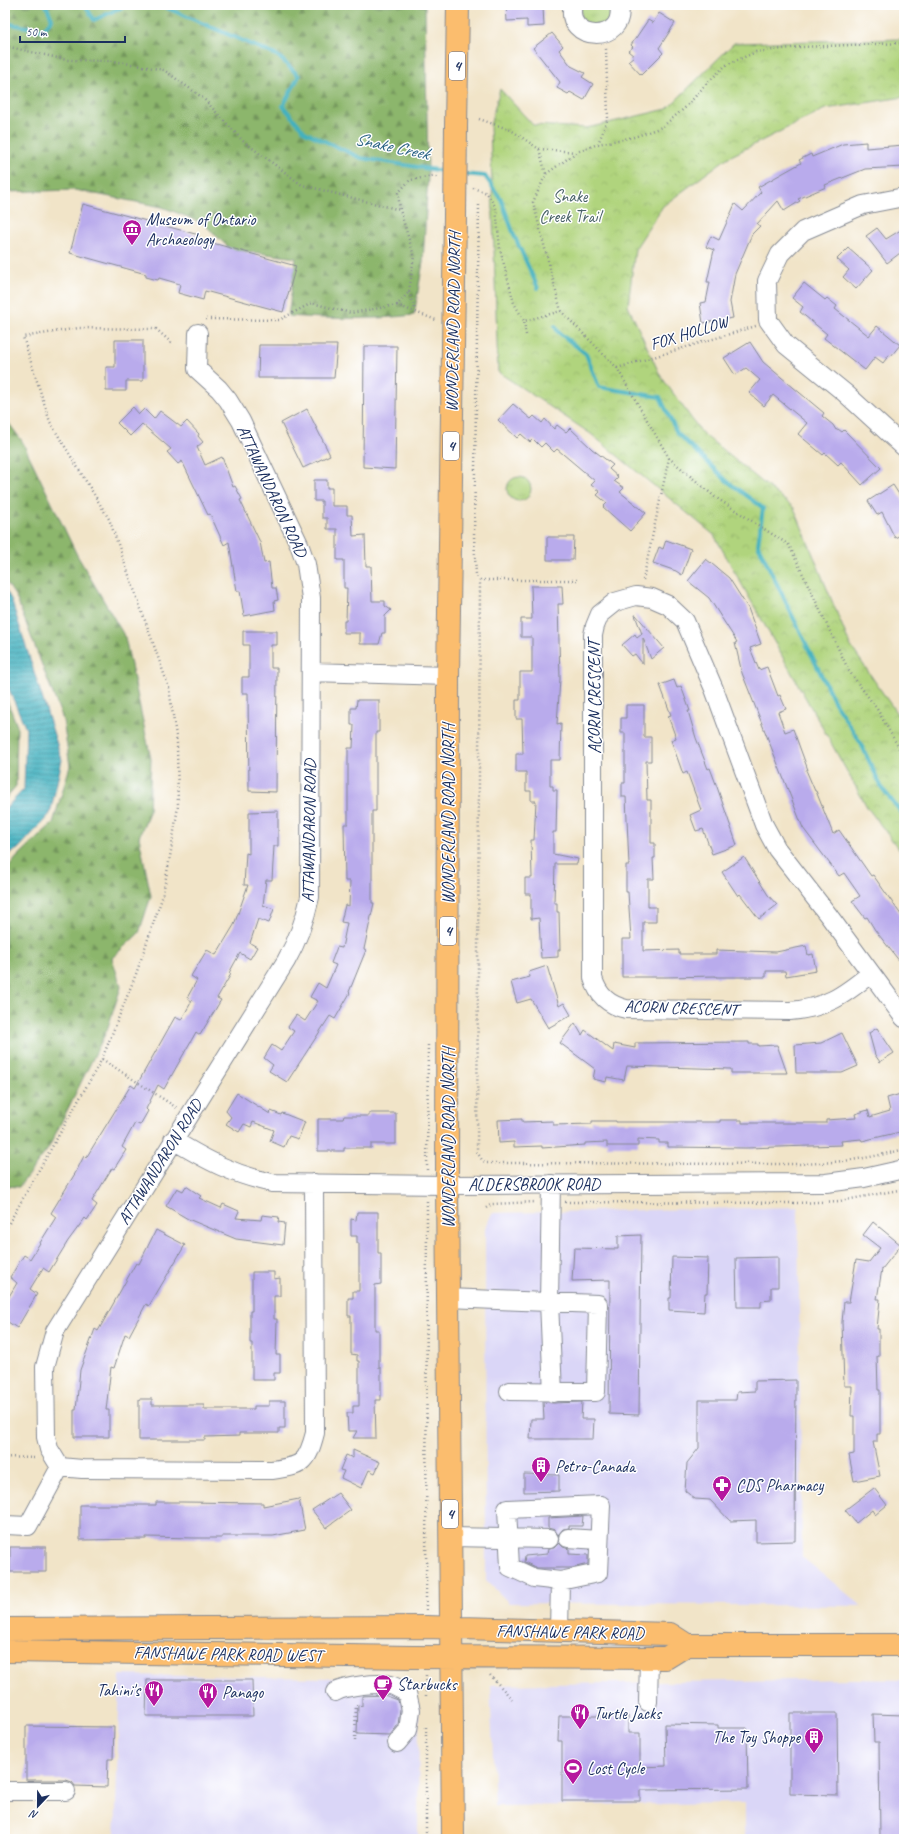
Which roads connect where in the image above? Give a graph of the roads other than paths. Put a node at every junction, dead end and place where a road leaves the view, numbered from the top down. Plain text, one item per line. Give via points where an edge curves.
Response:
1 (458, 5) edge
2 (573, 5) edge
3 (619, 5) edge
4 (904, 197) edge
5 (202, 326) road end
6 (904, 447) edge
7 (311, 672) junction
8 (448, 676) junction
9 (870, 974) junction
10 (904, 1018) edge
11 (173, 1140) junction
12 (904, 1169) edge
13 (314, 1183) junction
14 (551, 1184) junction
15 (447, 1185) junction
16 (448, 1298) junction
17 (549, 1302) junction
18 (509, 1391) dead end
19 (553, 1392) junction
20 (57, 1463) junction
21 (5, 1525) edge
22 (451, 1537) junction
23 (508, 1538) junction
24 (549, 1538) dead end
25 (568, 1538) dead end
26 (599, 1540) junction
27 (560, 1581) junction
28 (450, 1628) junction
29 (5, 1629) edge
30 (559, 1631) junction
31 (687, 1645) junction
32 (904, 1645) edge
33 (5, 1651) edge
34 (451, 1657) junction
35 (649, 1658) junction
36 (335, 1692) dead end
37 (648, 1702) dead end
38 (397, 1743) dead end
39 (5, 1791) edge
40 (66, 1791) dead end
41 (453, 1839) edge

1 - 8 main road, WONDERLAND ROAD NORTH / 4, bridge
2 - 3 street via 572,17 576,24 582,30 593,34 605,33 616,24 620,17
4 - 6 street via 863,205 803,231 780,254 767,281 768,320 786,345 845,392
5 - 7 street, ATTAWANDARON ROAD via 197,369 219,389 241,421 306,564 311,598
7 - 8 street
7 - 11 street, ATTAWANDARON ROAD via 311,878 307,914 297,943
8 - 15 main road, WONDERLAND ROAD NORTH / 4
9 - 9 street, ACORN CRESCENT via 829,916 776,849 764,825 714,689 685,621 668,605 652,598 636,596 615,602 600,614 593,635 593,978 596,988 609,1002 626,1009 790,1011 807,1010 826,1004 845,994
9 - 10 street, ACORN CRESCENT
11 - 13 street, ALDERSBROOK ROAD via 212,1163 246,1177 272,1183
11 - 20 street, ATTAWANDARON ROAD via 55,1331 45,1367 46,1437
12 - 14 street, ALDERSBROOK ROAD via 826,1183
13 - 15 street, ALDERSBROOK ROAD
13 - 20 street via 314,1433 311,1450 302,1462 293,1468 272,1470 82,1469
14 - 15 street, ALDERSBROOK ROAD
14 - 17 street
15 - 16 main road, WONDERLAND ROAD NORTH / 4
16 - 17 street
16 - 22 main road, WONDERLAND ROAD NORTH / 4
17 - 19 street
17 - 19 street via 598,1304 596,1392
18 - 19 street
20 - 21 street via 28,1526
22 - 23 street
22 - 28 main road, WONDERLAND ROAD NORTH / 4
23 - 24 street
23 - 26 street via 507,1509 601,1505
23 - 27 street via 510,1567 534,1578
25 - 26 street
26 - 27 street via 598,1573
27 - 30 street
28 - 29 main road, FANSHAWE PARK ROAD WEST
28 - 30 main road, FANSHAWE PARK ROAD
28 - 34 main road, WONDERLAND ROAD NORTH / 4
30 - 31 main road, FANSHAWE PARK ROAD via 670,1634
31 - 32 main road
31 - 35 main road, FANSHAWE PARK ROAD via 666,1658
33 - 34 main road, FANSHAWE PARK ROAD WEST
34 - 35 main road, FANSHAWE PARK ROAD
34 - 41 main road, WONDERLAND ROAD NORTH / 4
35 - 37 street
36 - 38 street via 341,1688 391,1685 407,1694 410,1710 408,1730
39 - 40 street

